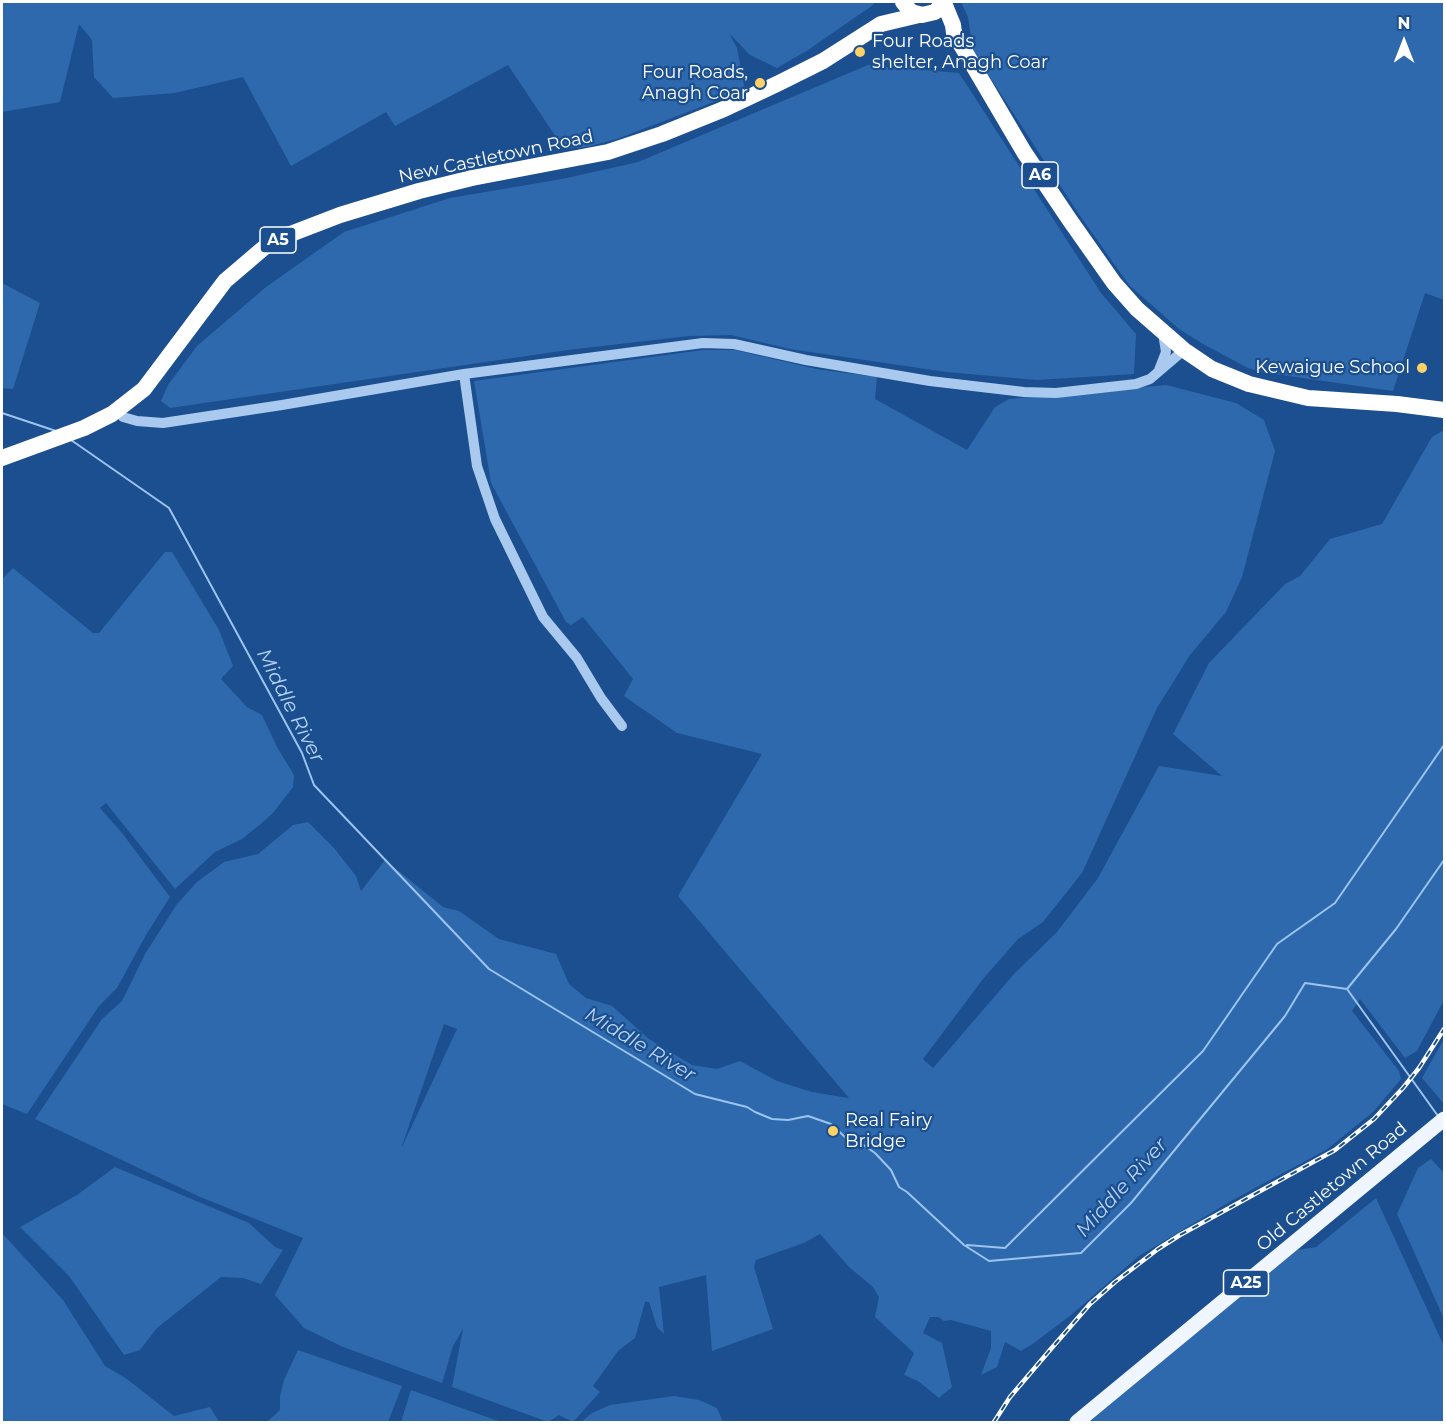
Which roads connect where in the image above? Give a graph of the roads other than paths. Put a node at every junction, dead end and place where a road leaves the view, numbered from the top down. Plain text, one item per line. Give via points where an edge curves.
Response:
1 (896, 2) edge
2 (903, 2) edge
3 (944, 2) edge
4 (923, 15) junction
5 (881, 24) junction
6 (954, 33) junction
7 (1163, 333) junction
8 (1184, 350) junction
9 (1158, 373) junction
10 (464, 374) junction
11 (1444, 410) edge
12 (123, 417) dead end
13 (7, 456) edge
14 (622, 726) dead end
15 (1444, 1119) edge
16 (1077, 1422) edge

1 - 5 highway, A5
2 - 4 highway via 911,12
3 - 4 highway via 935,12
3 - 6 highway, A6
4 - 5 highway, A5
4 - 6 highway, A6
5 - 13 highway, New Castletown Road / A5 via 814,66 662,134 609,152 419,191 340,215 266,246 225,281 144,389 112,414 84,428
6 - 7 highway, A6 via 1024,152 1069,219 1114,283
7 - 8 highway, A6
7 - 9 street via 1166,352
8 - 9 street
8 - 11 highway, A6 via 1212,369 1249,384 1308,399
9 - 10 street via 1136,384 1056,393 1024,392 930,381 734,344 703,343
10 - 12 street via 163,423
10 - 14 street via 477,466 495,519 543,617 577,658
15 - 16 main road, Old Castletown Road / A25

